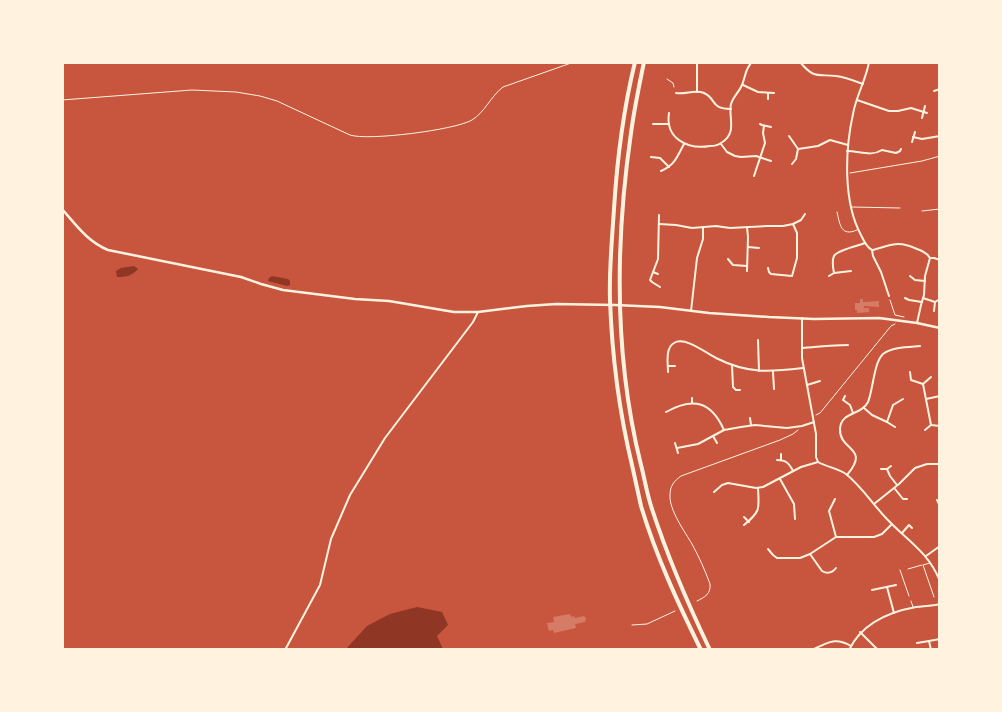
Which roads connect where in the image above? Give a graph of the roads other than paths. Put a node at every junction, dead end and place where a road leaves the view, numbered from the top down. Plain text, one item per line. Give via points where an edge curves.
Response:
1 (635, 62) edge
2 (644, 62) edge
3 (697, 62) edge
4 (752, 62) edge
5 (800, 62) edge
6 (869, 62) edge
7 (667, 79) dead end
8 (863, 84) junction
9 (742, 85) junction
10 (940, 88) edge
11 (934, 91) dead end
12 (697, 92) junction
13 (676, 93) joint
14 (768, 93) junction
15 (774, 93) dead end
16 (768, 99) dead end
17 (856, 100) junction
18 (925, 106) dead end
19 (731, 109) junction
20 (925, 112) junction
21 (668, 113) dead end
22 (922, 118) dead end
23 (653, 124) dead end
24 (669, 124) junction
25 (760, 124) dead end
26 (764, 126) junction
27 (771, 127) dead end
28 (915, 132) dead end
29 (789, 136) dead end
30 (940, 136) edge
31 (913, 137) junction
32 (912, 142) dead end
33 (684, 144) junction
34 (720, 144) junction
35 (848, 145) junction
36 (798, 149) junction
37 (901, 149) dead end
38 (847, 151) junction
39 (651, 157) dead end
40 (760, 157) junction
41 (771, 161) dead end
42 (792, 164) dead end
43 (669, 167) junction
44 (660, 171) dead end
45 (674, 171) dead end
46 (754, 176) dead end
47 (851, 207) junction
48 (900, 208) dead end
49 (62, 209) edge
50 (940, 209) edge
51 (922, 211) dead end
52 (836, 212) dead end
53 (659, 214) dead end
54 (805, 214) dead end
55 (658, 224) junction
56 (793, 224) junction
57 (703, 227) junction
58 (747, 227) junction
59 (858, 230) junction
60 (865, 243) junction
61 (748, 247) junction
62 (759, 248) dead end
63 (872, 250) junction
64 (930, 258) junction
65 (728, 259) dead end
66 (940, 260) edge
67 (747, 266) junction
68 (768, 268) dead end
69 (747, 271) dead end
70 (851, 271) dead end
71 (653, 272) junction
72 (834, 273) junction
73 (658, 274) dead end
74 (792, 276) junction
75 (798, 276) dead end
76 (829, 276) dead end
77 (910, 276) dead end
78 (925, 281) junction
79 (660, 287) dead end
80 (889, 296) road end
81 (905, 298) dead end
82 (923, 298) junction
83 (940, 299) edge
84 (922, 302) junction
85 (935, 302) junction
86 (690, 311) junction
87 (934, 311) dead end
88 (478, 312) junction
89 (802, 318) junction
90 (916, 323) junction
91 (940, 328) edge
92 (758, 340) dead end
93 (914, 342) dead end
94 (754, 345) dead end
95 (758, 345) junction
96 (844, 345) junction
97 (848, 345) dead end
98 (914, 346) junction
99 (920, 346) dead end
100 (802, 348) junction
101 (844, 351) dead end
102 (732, 365) junction
103 (668, 366) junction
104 (675, 366) dead end
105 (804, 368) junction
106 (760, 371) junction
107 (773, 371) junction
108 (668, 372) dead end
109 (910, 372) dead end
110 (931, 377) dead end
111 (820, 382) dead end
112 (806, 384) junction
113 (922, 384) junction
114 (774, 389) dead end
115 (740, 390) dead end
116 (845, 396) dead end
117 (940, 396) edge
118 (692, 398) dead end
119 (903, 399) dead end
120 (926, 399) junction
121 (692, 403) junction
122 (864, 408) junction
123 (669, 410) junction
124 (666, 412) dead end
125 (853, 413) junction
126 (672, 415) dead end
127 (750, 418) dead end
128 (814, 422) junction
129 (887, 422) junction
130 (931, 424) junction
131 (751, 425) junction
132 (940, 426) edge
133 (895, 427) dead end
134 (724, 430) junction
135 (925, 430) dead end
136 (713, 436) junction
137 (676, 443) dead end
138 (717, 443) dead end
139 (677, 448) junction
140 (678, 453) dead end
141 (780, 454) dead end
142 (777, 460) dead end
143 (781, 460) junction
144 (818, 462) junction
145 (940, 464) edge
146 (891, 466) dead end
147 (881, 469) dead end
148 (887, 469) junction
149 (793, 471) junction
150 (847, 475) junction
151 (780, 479) junction
152 (897, 485) junction
153 (758, 488) junction
154 (894, 488) junction
155 (718, 489) junction
156 (714, 492) dead end
157 (721, 493) dead end
158 (835, 499) dead end
159 (907, 499) dead end
160 (937, 500) dead end
161 (832, 504) junction
162 (874, 504) junction
163 (939, 505) edge
164 (836, 506) dead end
165 (790, 514) dead end
166 (795, 514) junction
167 (744, 517) dead end
168 (795, 520) dead end
169 (749, 522) junction
170 (906, 522) dead end
171 (744, 525) dead end
172 (892, 525) junction
173 (909, 525) junction
174 (912, 528) dead end
175 (902, 533) junction
176 (836, 537) junction
177 (940, 546) edge
178 (768, 549) dead end
179 (810, 554) junction
180 (926, 556) junction
181 (931, 562) junction
182 (923, 565) junction
183 (836, 568) dead end
184 (908, 569) dead end
185 (900, 570) dead end
186 (940, 581) edge
187 (896, 585) dead end
188 (887, 587) junction
189 (872, 590) dead end
190 (909, 596) dead end
191 (934, 597) dead end
192 (911, 601) dead end
193 (940, 604) edge
194 (913, 608) junction
195 (894, 612) junction
196 (860, 632) junction
197 (940, 639) edge
198 (929, 641) junction
199 (917, 643) dead end
200 (851, 646) junction
201 (286, 650) edge
202 (701, 650) edge
203 (710, 650) edge
204 (811, 650) edge
205 (849, 650) edge
206 (878, 650) edge
207 (931, 650) edge

1 - 202 highway via 616,174 612,239 610,299 617,390 641,505 662,564
2 - 203 highway via 631,132 621,242 619,297 624,367 636,444 652,508 677,577
3 - 12 street
4 - 9 street via 746,68
5 - 8 street via 815,74
6 - 8 street
7 - 13 lane via 673,82
8 - 17 street
9 - 14 street
9 - 19 street
10 - 11 street
12 - 13 street
12 - 19 street via 706,94 720,108
14 - 15 street
14 - 16 street
17 - 20 street via 889,111 911,108
17 - 35 street
18 - 20 street
19 - 34 street via 732,126
20 - 22 street
21 - 24 street
23 - 24 street
24 - 33 street
25 - 26 street
26 - 27 street
26 - 40 street via 765,141
28 - 31 street
29 - 36 street
30 - 31 street
31 - 32 street
33 - 34 street via 700,147
33 - 43 street
34 - 40 street via 735,156
35 - 36 street via 830,140 818,146
35 - 38 street
36 - 42 street
37 - 38 street via 896,153 882,150 875,154
38 - 47 street
39 - 43 street via 660,158
40 - 41 street
40 - 46 street
43 - 44 street
43 - 45 street
47 - 48 lane
47 - 59 street
49 - 88 street via 90,240 108,250 241,277 283,290 389,301 454,312
50 - 51 lane
52 - 59 lane via 844,232
53 - 55 street
54 - 56 street
55 - 57 street
55 - 71 street via 658,259
56 - 58 street
56 - 74 street via 797,233 797,258
57 - 58 street
57 - 86 street
58 - 61 street
59 - 60 street
60 - 63 street
60 - 72 street via 835,254
61 - 62 street
61 - 67 street
63 - 64 street via 904,244 926,252
63 - 80 street
64 - 66 street
64 - 78 street
65 - 67 street via 733,266
67 - 69 street
68 - 74 street via 769,273
70 - 72 street
71 - 73 street
71 - 79 street via 651,281
72 - 76 street
74 - 75 street
77 - 78 street
78 - 82 street
81 - 84 street
82 - 84 street
82 - 85 street
83 - 85 street
84 - 90 street
85 - 87 street
86 - 88 street via 556,304
86 - 89 street
88 - 201 street via 474,322 385,438 350,495 331,539 320,585
89 - 90 street via 873,318
89 - 100 street
90 - 91 street
92 - 95 street
93 - 98 street
94 - 95 street
95 - 106 street
96 - 97 street
96 - 100 street
96 - 101 street
98 - 99 street
98 - 122 street via 890,350 880,357
100 - 105 street
102 - 103 street via 691,344 678,341 669,348
102 - 106 street
102 - 115 street via 733,387
103 - 104 street
103 - 108 street
105 - 107 street
105 - 112 street
106 - 107 street
107 - 114 street
109 - 113 street via 911,380
110 - 113 street
111 - 112 street
112 - 128 street
113 - 120 street
116 - 125 street via 843,400 851,406
117 - 120 street
118 - 121 street
119 - 129 street via 893,405
120 - 130 street
121 - 123 street
121 - 134 street via 717,416
122 - 125 street
122 - 129 street
123 - 124 street
123 - 126 street
125 - 150 street via 842,420 840,429 841,437 856,457 855,465
127 - 131 street
128 - 131 street via 787,428
128 - 144 street
129 - 133 street
130 - 132 street
130 - 135 street
131 - 134 street
134 - 136 street
136 - 138 street
136 - 139 street via 698,444
137 - 139 street
139 - 140 street
141 - 143 street
142 - 143 street
143 - 149 street via 788,462
144 - 149 street
144 - 150 street
145 - 152 street via 918,466
146 - 148 street
147 - 148 street
148 - 152 street
149 - 151 street
150 - 162 street
151 - 153 street
151 - 166 street via 794,504
152 - 154 street
153 - 155 street via 728,483
153 - 169 street via 758,509
154 - 159 street via 904,500
154 - 162 street
155 - 156 street
155 - 157 street
158 - 161 street
160 - 163 street
161 - 164 street
161 - 176 street via 829,513
162 - 172 street
165 - 166 street
166 - 168 street
167 - 169 street
169 - 171 street
170 - 173 street
172 - 175 street
172 - 176 street via 874,537
173 - 174 street
173 - 175 street
175 - 180 street
176 - 179 street
177 - 180 street
178 - 179 street via 778,558 800,558
179 - 183 street via 822,571 830,572
180 - 181 street
181 - 182 lane
181 - 186 street
182 - 184 lane
182 - 191 lane
185 - 190 lane
187 - 188 street
188 - 189 street
188 - 195 street
192 - 194 lane
193 - 194 street
194 - 195 street
195 - 196 street
196 - 200 street
196 - 206 street
197 - 198 street
198 - 199 street
198 - 207 street
200 - 204 street via 834,641
200 - 205 street

